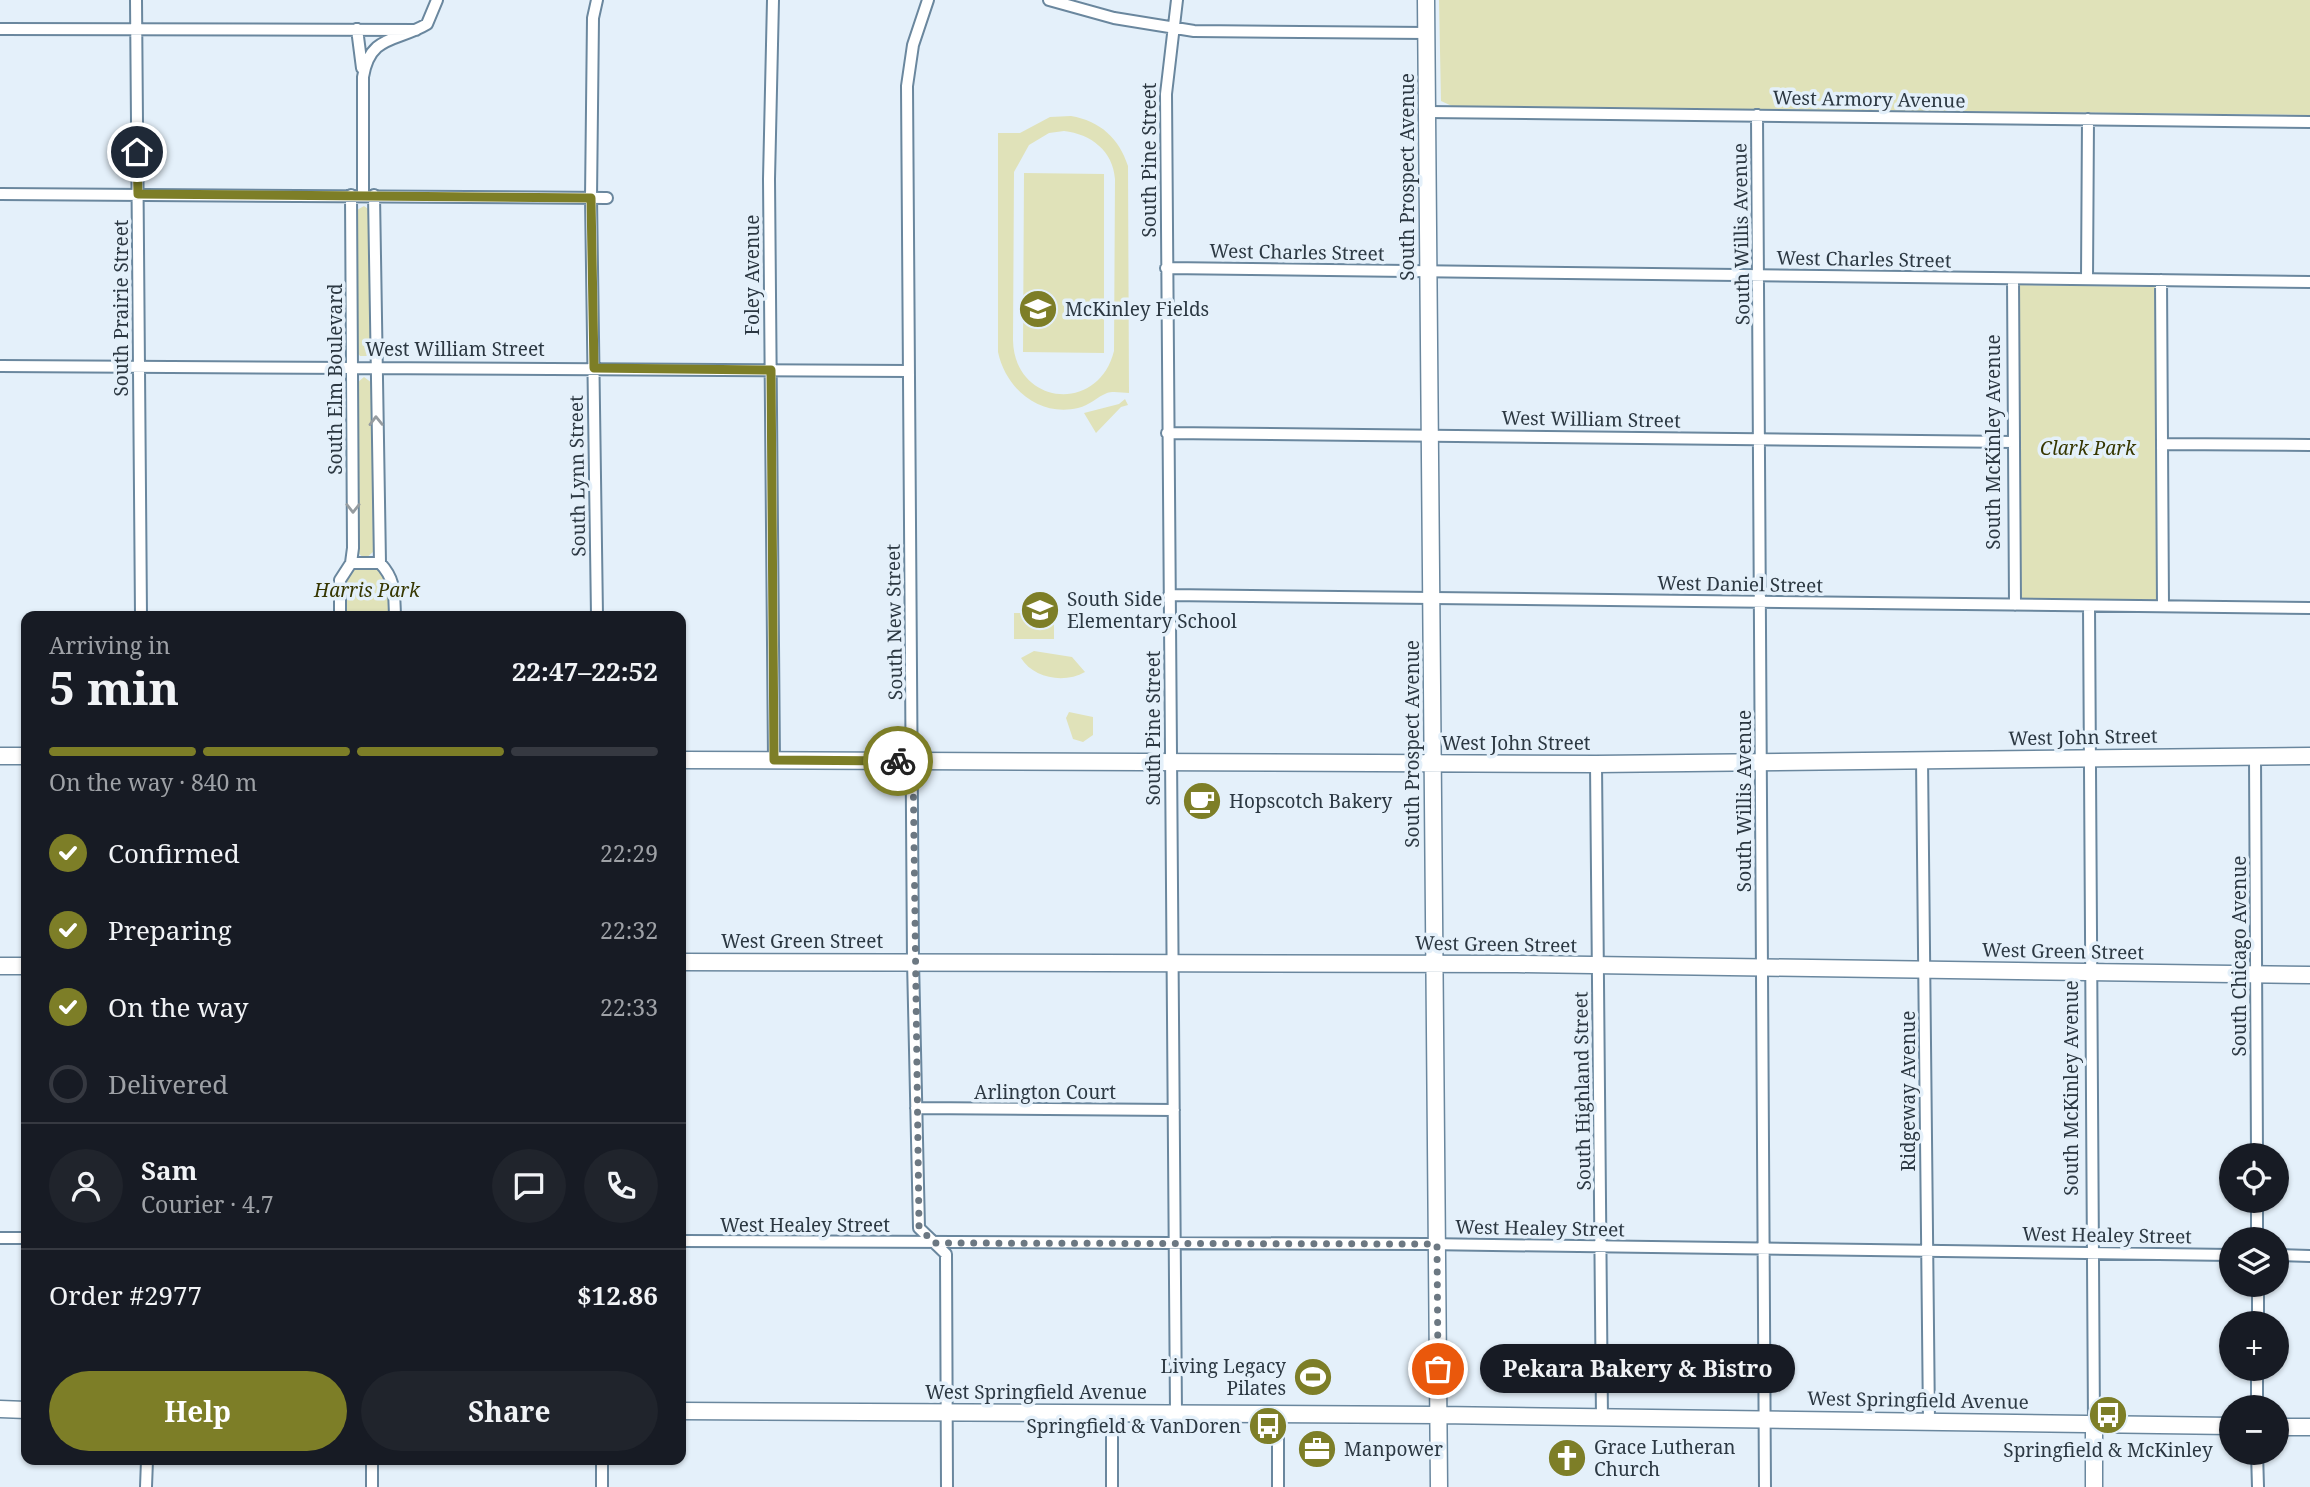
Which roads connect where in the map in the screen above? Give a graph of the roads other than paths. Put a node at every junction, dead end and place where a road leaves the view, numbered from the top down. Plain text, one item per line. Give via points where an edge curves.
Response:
1 (136, 0) edge
2 (437, 0) edge
3 (597, 0) edge
4 (773, 0) edge
5 (928, 0) edge
6 (1049, 0) edge
7 (1177, 0) edge
8 (1426, 0) edge
9 (1173, 28) junction
10 (0, 29) edge
11 (137, 29) junction
12 (357, 29) junction
13 (416, 30) junction
14 (1427, 33) junction
15 (363, 77) junction
16 (1427, 112) junction
17 (1757, 115) junction
18 (2088, 119) junction
19 (2310, 122) edge
20 (0, 194) edge
21 (138, 194) junction
22 (351, 195) junction
23 (369, 195) junction
24 (591, 198) junction
25 (607, 198) dead end
26 (1166, 268) junction
27 (1429, 272) junction
28 (1759, 276) junction
29 (2013, 279) junction
30 (2087, 279) junction
31 (2161, 280) junction
32 (2310, 282) edge
33 (0, 366) edge
34 (139, 366) junction
35 (353, 366) junction
36 (375, 366) junction
37 (594, 368) junction
38 (771, 370) junction
39 (909, 371) junction
40 (1167, 433) junction
41 (1430, 435) junction
42 (1760, 439) junction
43 (2014, 442) junction
44 (2163, 443) junction
45 (2310, 445) edge
46 (351, 563) junction
47 (380, 563) junction
48 (1169, 595) junction
49 (1432, 598) junction
50 (1761, 602) junction
51 (2015, 605) junction
52 (2090, 606) junction
53 (2163, 606) junction
54 (2310, 608) edge
55 (141, 611) edge
56 (340, 611) edge
57 (394, 611) edge
58 (597, 611) edge
59 (0, 756) edge
60 (2255, 756) junction
61 (2310, 756) edge
62 (21, 757) edge
63 (2091, 758) junction
64 (686, 760) edge
65 (774, 760) junction
66 (1922, 760) junction
67 (1762, 761) junction
68 (913, 762) junction
69 (1171, 764) junction
70 (1433, 764) junction
71 (1596, 764) junction
72 (913, 961) junction
73 (686, 962) edge
74 (1171, 962) junction
75 (1435, 964) junction
76 (0, 966) edge
77 (21, 966) edge
78 (1598, 966) junction
79 (1761, 968) junction
80 (1926, 971) junction
81 (2092, 972) junction
82 (2256, 974) junction
83 (2310, 975) edge
84 (915, 1108) junction
85 (1174, 1110) junction
86 (2257, 1143) edge
87 (0, 1238) edge
88 (21, 1238) edge
89 (686, 1241) edge
90 (933, 1243) junction
91 (1176, 1243) junction
92 (1437, 1244) junction
93 (1601, 1246) junction
94 (1763, 1248) junction
95 (1926, 1250) junction
96 (2093, 1253) junction
97 (2219, 1255) edge
98 (2289, 1255) edge
99 (2310, 1256) edge
100 (0, 1409) edge
101 (21, 1410) edge
102 (686, 1411) edge
103 (945, 1412) junction
104 (1112, 1413) junction
105 (1176, 1414) junction
106 (1278, 1415) junction
107 (1438, 1415) junction
108 (1602, 1418) junction
109 (1765, 1419) junction
110 (1929, 1422) junction
111 (2094, 1424) junction
112 (2219, 1426) edge
113 (2289, 1427) edge
114 (2310, 1427) edge
115 (146, 1465) edge
116 (372, 1465) edge
117 (602, 1465) edge
118 (2257, 1465) edge
119 (146, 1487) edge
120 (372, 1487) edge
121 (603, 1487) edge
122 (947, 1487) edge
123 (1112, 1487) edge
124 (1278, 1487) edge
125 (1439, 1487) edge
126 (1766, 1487) edge
127 (2094, 1487) edge
128 (2258, 1487) edge

1 - 11 street, South Prairie Street
2 - 13 street via 432,16
3 - 24 street, South Lynn Street
4 - 38 street, Foley Avenue
5 - 39 street, South New Street via 906,86
6 - 9 street
7 - 9 street, South Pine Street
8 - 14 street, South Prospect Avenue
9 - 14 street
9 - 26 street, South Pine Street via 1166,85
10 - 11 street
11 - 12 street
11 - 21 street, South Prairie Street
12 - 13 street
12 - 15 street, South Elm Boulevard
13 - 15 street, South Elm Boulevard via 386,40 370,53
14 - 16 street, South Prospect Avenue
15 - 23 street, South Elm Boulevard
16 - 17 street, West Armory Avenue
16 - 27 street, South Prospect Avenue
17 - 18 street, West Armory Avenue
17 - 28 street, South Willis Avenue
18 - 19 street, West Armory Avenue
18 - 30 street
20 - 21 street
21 - 22 street
21 - 34 street, South Prairie Street
22 - 23 street
22 - 35 street, South Elm Boulevard
23 - 24 street
23 - 36 street, South Elm Boulevard
24 - 25 street
24 - 37 street, South Lynn Street
26 - 27 street, West Charles Street
26 - 40 street, South Pine Street
27 - 28 street, West Charles Street
27 - 41 street, South Prospect Avenue
28 - 29 street, West Charles Street
28 - 42 street, South Willis Avenue
29 - 30 street, West Charles Street
29 - 43 street, South McKinley Avenue
30 - 31 street, West Charles Street
31 - 32 street, West Charles Street
31 - 44 street
33 - 34 street, West William Street
34 - 35 street, West William Street
34 - 55 street, South Prairie Street
35 - 36 street, West William Street
35 -> 46 street, South Elm Boulevard
36 - 37 street, West William Street
47 -> 36 street, South Elm Boulevard
37 - 38 street, West William Street
37 - 58 street, South Lynn Street
38 - 39 street, West William Street
38 - 65 street, Foley Avenue
39 - 68 street, South New Street
40 - 41 street, West William Street
40 - 48 street, South Pine Street
41 - 42 street, West William Street
41 - 49 street, South Prospect Avenue
42 - 43 street, West William Street
42 - 50 street, South Willis Avenue
43 - 51 street, South McKinley Avenue
44 - 45 street
44 - 53 street
46 - 47 street
46 - 56 street, South Elm Boulevard via 340,580
47 - 57 street, South Elm Boulevard via 394,583
48 - 49 street, West Daniel Street
48 - 69 street, South Pine Street
49 - 50 street, West Daniel Street
49 - 70 street, South Prospect Avenue
50 - 51 street, West Daniel Street
50 - 67 street, South Willis Avenue
51 - 52 street, West Daniel Street
52 - 53 street, West Daniel Street
52 - 63 street, South McKinley Avenue
53 - 54 street, West Daniel Street
59 - 62 street
60 - 61 street, West John Street
60 - 63 street, West John Street
60 - 82 street, South Chicago Avenue
63 - 66 street, West John Street
63 - 81 street, South McKinley Avenue
64 - 65 street, West John Street
65 - 68 street, West John Street
66 - 67 street, West John Street
66 - 80 street, Ridgeway Avenue
67 - 71 street, West John Street
67 - 79 street, South Willis Avenue
68 - 69 street, West John Street
68 - 72 street, South New Street
69 - 70 street, West John Street
69 - 74 street, South Pine Street
70 - 71 street, West John Street
70 - 75 street, South Prospect Avenue
71 - 78 street, South Highland Street
72 - 73 street, West Green Street
72 - 74 street, West Green Street
72 - 84 street, South New Street
74 - 75 street, West Green Street
74 - 85 street, South Pine Street
75 - 78 street, West Green Street
75 - 92 street, South Prospect Avenue
76 - 77 street
78 - 79 street, West Green Street
78 - 93 street, South Highland Street
79 - 80 street, West Green Street
79 - 94 street, South Willis Avenue
80 - 81 street, West Green Street
80 - 95 street, Ridgeway Avenue
81 - 82 street, West Green Street
81 - 96 street, South McKinley Avenue
82 - 83 street, West Green Street
82 - 86 street, South Chicago Avenue
84 - 85 street, Arlington Court
84 - 90 street, South New Street via 919,1228
85 - 91 street, South Pine Street
87 - 88 street
89 - 90 street, West Healey Street
90 - 91 street, West Healey Street
90 - 103 street, South New Street via 946,1254
91 - 92 street, West Healey Street
91 - 105 street, South Pine Street
92 - 93 street, West Healey Street
92 - 107 street, South Prospect Avenue
93 - 94 street, West Healey Street
93 - 108 street, South Highland Street
94 - 95 street, West Healey Street
94 - 109 street, South Willis Avenue
95 - 96 street, West Healey Street
95 - 110 street, Ridgeway Avenue
96 - 97 street, West Healey Street
96 - 111 street, South McKinley Avenue
98 - 99 street
100 - 101 street
102 - 103 street, West Springfield Avenue
103 - 104 street, West Springfield Avenue
103 - 122 street, South New Street
104 - 105 street, West Springfield Avenue
104 - 123 street
105 - 106 street, West Springfield Avenue
106 - 107 street, West Springfield Avenue
106 - 124 street
107 - 108 street, West Springfield Avenue
107 - 125 street, South Prospect Avenue
108 - 109 street, West Springfield Avenue
109 - 110 street, West Springfield Avenue
109 - 126 street, South Willis Avenue
110 - 111 street, West Springfield Avenue
111 - 112 street, West Springfield Avenue
111 - 127 street, South McKinley Avenue
113 - 114 street
115 - 119 street
116 - 120 street
117 - 121 street
118 - 128 street

